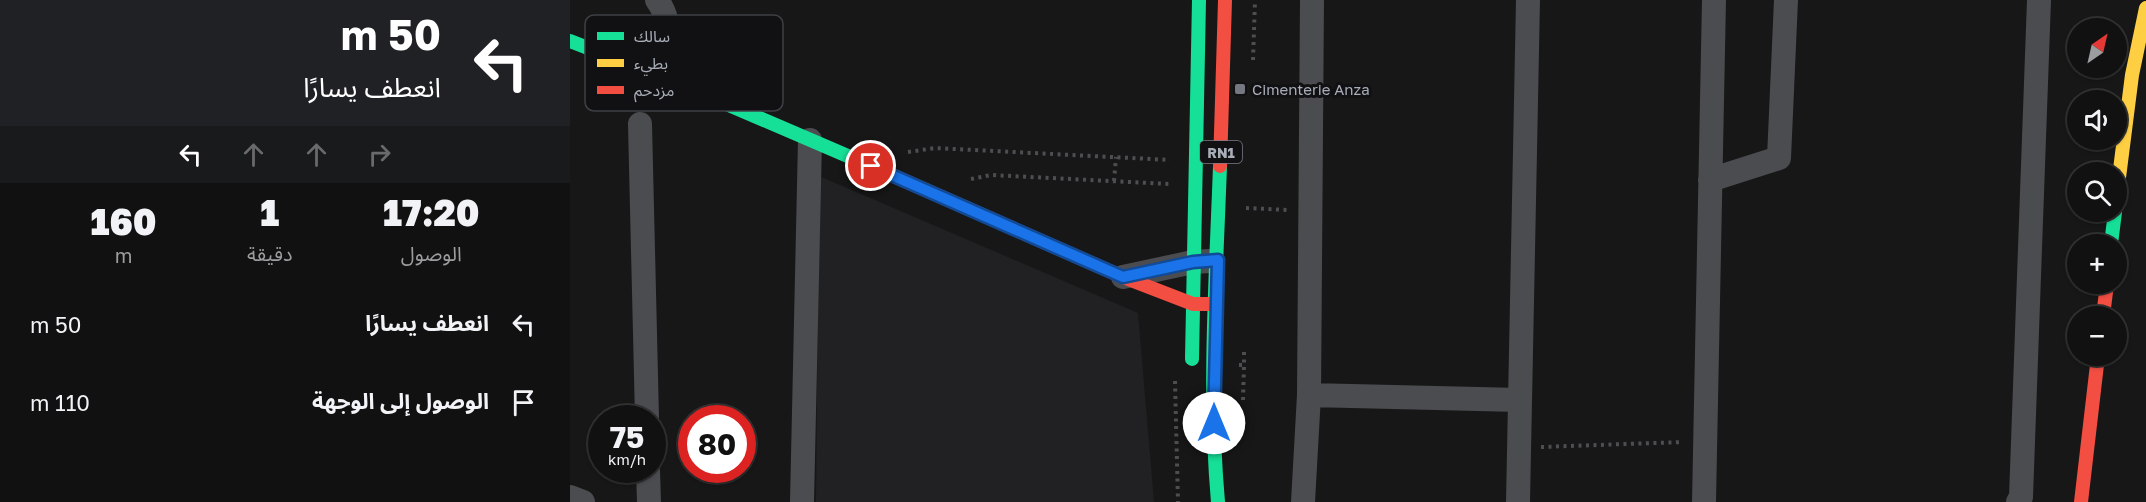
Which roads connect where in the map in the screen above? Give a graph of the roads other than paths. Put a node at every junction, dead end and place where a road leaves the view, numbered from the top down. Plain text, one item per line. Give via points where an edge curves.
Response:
1 (657, 0) edge
2 (1199, 0) edge
3 (1225, 0) edge
4 (1312, 0) edge
5 (1528, 0) edge
6 (1714, 0) edge
7 (1785, 0) edge
8 (2039, 0) edge
9 (2146, 8) edge
10 (665, 15) edge
11 (570, 41) edge
12 (585, 47) edge
13 (743, 111) edge
14 (640, 124) dead end
15 (810, 140) junction
16 (2121, 162) edge
17 (1710, 180) junction
18 (1218, 260) junction
19 (1193, 262) junction
20 (1123, 277) junction
21 (1193, 304) junction
22 (1216, 304) junction
23 (2097, 366) edge
24 (1192, 372) dead end
25 (1309, 395) junction
26 (1520, 400) junction
27 (647, 405) edge
28 (648, 483) edge
29 (570, 497) edge
30 (584, 502) edge
31 (649, 502) edge
32 (802, 502) edge
33 (1218, 502) edge
34 (1303, 502) edge
35 (1518, 502) edge
36 (1704, 502) edge
37 (2018, 502) edge
38 (2081, 502) edge

1 - 10 street
2 - 19 main road, RN1
3 - 18 main road, RN1
4 - 25 street
5 - 26 street
6 - 17 street
7 - 17 street via 1779,158
8 - 37 street
9 - 16 main road via 2132,75
11 - 12 main road
13 - 15 main road
14 - 27 street
15 - 20 main road
15 - 32 street
17 - 36 street
18 - 19 street
18 - 22 main road, RN1
19 - 20 street
19 - 21 main road, RN1
20 - 21 main road
21 - 22 main road
21 - 24 main road, RN1
22 - 33 main road, RN1 via 1213,386
23 - 38 main road
25 - 26 street
25 - 34 street
26 - 35 street
28 - 31 street
29 - 30 street

